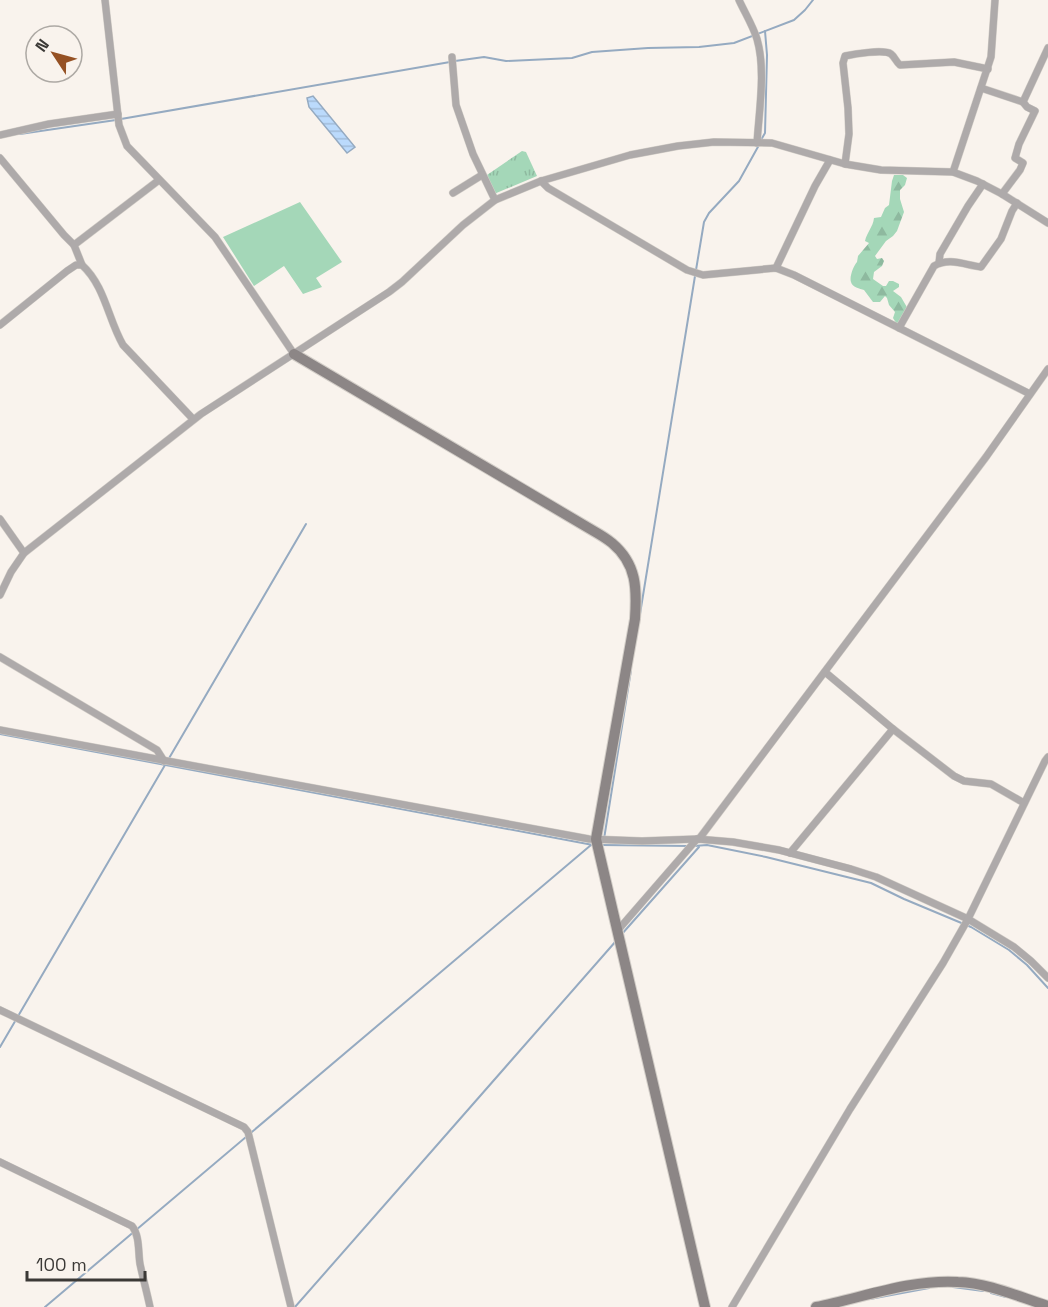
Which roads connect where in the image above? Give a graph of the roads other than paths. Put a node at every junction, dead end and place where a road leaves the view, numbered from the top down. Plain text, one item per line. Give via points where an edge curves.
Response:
1 (105, 0) edge
2 (739, 0) edge
3 (995, 0) edge
4 (1048, 48) edge
5 (452, 57) dead end
6 (1045, 64) edge
7 (988, 69) junction
8 (981, 88) junction
9 (1023, 102) junction
10 (118, 114) junction
11 (0, 135) edge
12 (757, 143) junction
13 (0, 158) edge
14 (830, 160) junction
15 (845, 164) junction
16 (953, 172) junction
17 (482, 175) junction
18 (159, 180) junction
19 (541, 181) junction
20 (983, 184) junction
21 (453, 193) dead end
22 (1002, 194) junction
23 (495, 200) junction
24 (1017, 203) junction
25 (1048, 223) edge
26 (74, 245) junction
27 (939, 262) junction
28 (82, 265) junction
29 (776, 268) junction
30 (0, 325) edge
31 (899, 328) junction
32 (294, 354) junction
33 (1048, 369) edge
34 (1030, 394) junction
35 (193, 419) junction
36 (0, 519) edge
37 (24, 553) junction
38 (0, 594) edge
39 (0, 657) edge
40 (825, 672) junction
41 (893, 729) junction
42 (0, 730) edge
43 (164, 761) junction
44 (1047, 761) edge
45 (1024, 803) junction
46 (596, 839) junction
47 (698, 839) junction
48 (790, 853) junction
49 (968, 919) junction
50 (618, 930) junction
51 (1048, 978) edge
52 (0, 1010) edge
53 (0, 1162) edge
54 (1048, 1306) edge
55 (150, 1307) edge
56 (291, 1307) edge
57 (705, 1307) edge
58 (732, 1307) edge
59 (816, 1307) edge

1 - 10 street
2 - 12 street via 757,39 761,83
3 - 7 street
4 - 6 street
5 - 17 street via 456,105
6 - 9 street
7 - 8 street
7 - 15 street via 954,62 900,65 886,52 845,56 849,134
8 - 9 street
8 - 16 street
9 - 22 street via 1035,111 1015,158 1023,163
10 - 11 street
10 - 18 street via 127,146
12 - 14 street via 786,146
12 - 19 street via 678,146 630,155
13 - 26 street
14 - 15 street
14 - 29 street
15 - 16 street via 881,170
16 - 20 street
17 - 21 street
17 - 23 street
18 - 26 street
18 - 32 street via 215,237
19 - 23 street
19 - 29 street via 687,270 703,275
20 - 22 street
20 - 27 street via 940,254
22 - 24 street
23 - 32 street via 402,282
24 - 25 street
24 - 27 street via 1001,239 981,267
26 - 28 street
27 - 31 street
28 - 30 street via 67,271
28 - 35 street via 103,297 123,345
29 - 31 street
31 - 34 street
32 - 35 street
32 - 46 street via 613,543 629,563 637,596
33 - 34 street
34 - 40 street
35 - 37 street
36 - 37 street
37 - 38 street
39 - 43 street via 157,750
40 - 41 street
40 - 47 street
41 - 45 street via 954,776 991,784
41 - 48 street
42 - 43 street
43 - 46 street
44 - 45 street
45 - 49 street
46 - 47 street
46 - 50 street
47 - 48 street
47 - 50 street
48 - 49 street via 876,877
49 - 51 street via 1014,947
49 - 58 street
50 - 57 street
52 - 56 street via 244,1127
53 - 55 street via 132,1226
54 - 59 street via 982,1286 936,1282

